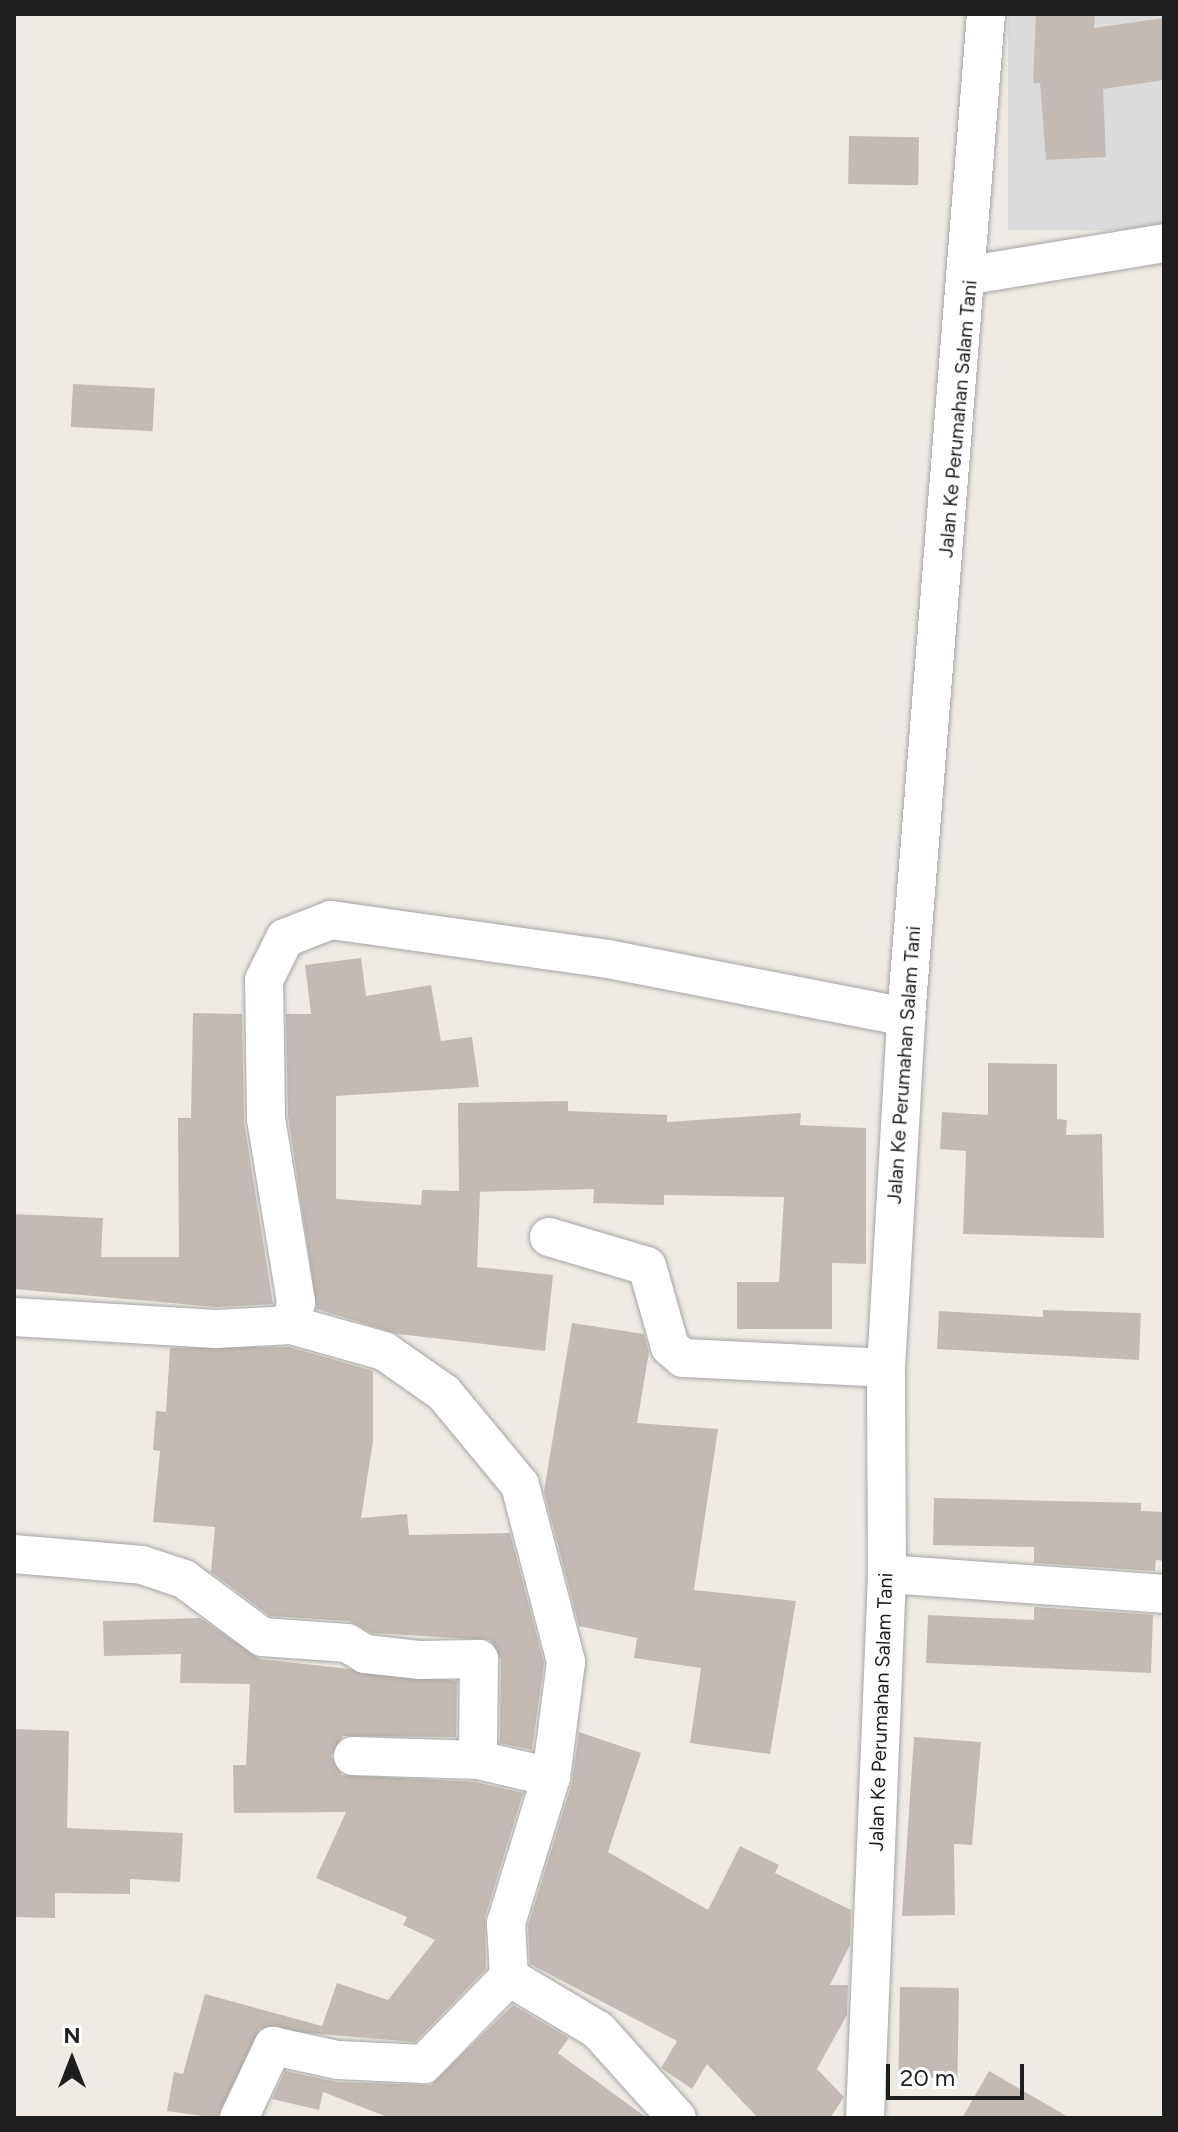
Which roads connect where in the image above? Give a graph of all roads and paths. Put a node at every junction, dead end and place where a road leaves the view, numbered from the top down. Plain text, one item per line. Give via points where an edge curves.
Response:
1 (986, 14) edge
2 (1164, 243) edge
3 (971, 275) junction
4 (906, 1017) junction
5 (549, 1237) dead end
6 (14, 1317) edge
7 (291, 1325) junction
8 (886, 1368) junction
9 (14, 1554) edge
10 (887, 1574) junction
11 (1164, 1594) edge
12 (353, 1756) dead end
13 (478, 1760) junction
14 (551, 1777) junction
15 (509, 1977) junction
16 (239, 2118) edge
17 (677, 2118) edge
18 (865, 2118) edge

1 - 3 street, Jalan Ke Perumahan Salam Tani
2 - 3 street
3 - 4 street, Jalan Ke Perumahan Salam Tani
4 - 7 street via 608,959 331,920 285,938 264,980 266,1118 296,1302
4 - 8 street, Jalan Ke Perumahan Salam Tani
5 - 8 street via 647,1266 670,1347 683,1358
6 - 7 street via 216,1329
7 - 14 street via 384,1351 444,1393 520,1485 566,1662
8 - 10 street, Jalan Ke Perumahan Salam Tani
9 - 13 street via 142,1565 184,1579 262,1637 347,1643 365,1654 419,1660 479,1659
10 - 11 street
10 - 18 street, Jalan Ke Perumahan Salam Tani
12 - 13 street
13 - 14 street
14 - 15 street via 506,1923
15 - 16 street via 424,2064 338,2060 273,2046
15 - 17 street via 598,2030

